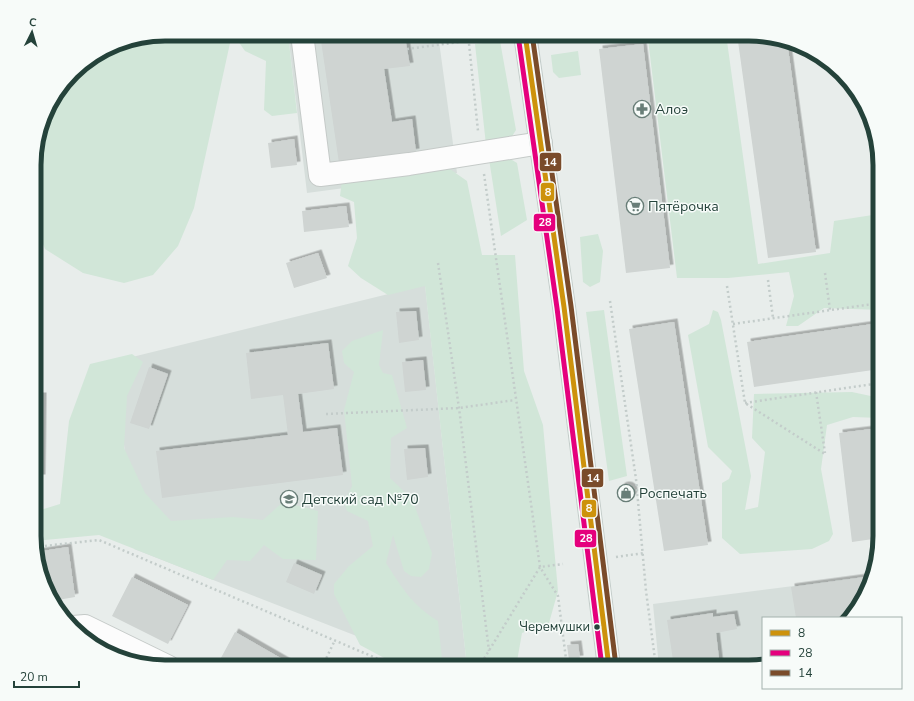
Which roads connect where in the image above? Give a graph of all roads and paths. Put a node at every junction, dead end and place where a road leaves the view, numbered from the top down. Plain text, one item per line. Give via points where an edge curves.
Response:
1 (303, 41) edge
2 (468, 41) joint
3 (516, 41) edge
4 (407, 49) dead end
5 (541, 143) junction
6 (481, 154) junction
7 (438, 263) dead end
8 (825, 273) dead end
9 (768, 280) dead end
10 (727, 286) dead end
11 (610, 301) dead end
12 (873, 304) edge
13 (830, 310) junction
14 (773, 318) junction
15 (732, 324) junction
16 (873, 384) edge
17 (816, 392) junction
18 (515, 400) junction
19 (745, 403) junction
20 (459, 408) junction
21 (326, 414) dead end
22 (41, 546) edge
23 (644, 553) junction
24 (616, 557) dead end
25 (563, 564) dead end
26 (540, 567) junction
27 (80, 626) edge
28 (335, 640) junction
29 (489, 651) junction
30 (154, 660) edge
31 (325, 660) edge
32 (381, 660) edge
33 (483, 660) edge
34 (566, 660) edge
35 (608, 660) edge
36 (655, 660) edge

1 - 6 lane via 320,175
2 - 4 path
2 - 6 path
3 - 5 main road
5 - 6 lane
5 - 35 main road
6 - 18 path
7 - 20 path
8 - 13 path
9 - 14 path
10 - 15 path
11 - 23 path via 636,478
12 - 13 path
13 - 14 path
14 - 15 path
15 - 19 path
16 - 17 path
17 - 19 path
17 - 19 path via 825,454
18 - 20 path
18 - 26 path
20 - 21 path
20 - 29 path
22 - 28 path via 99,540
23 - 24 path
23 - 36 path
25 - 26 path
26 - 29 path
26 - 34 path via 558,596
27 - 30 lane via 85,626
28 - 31 path
28 - 32 path
29 - 33 path

